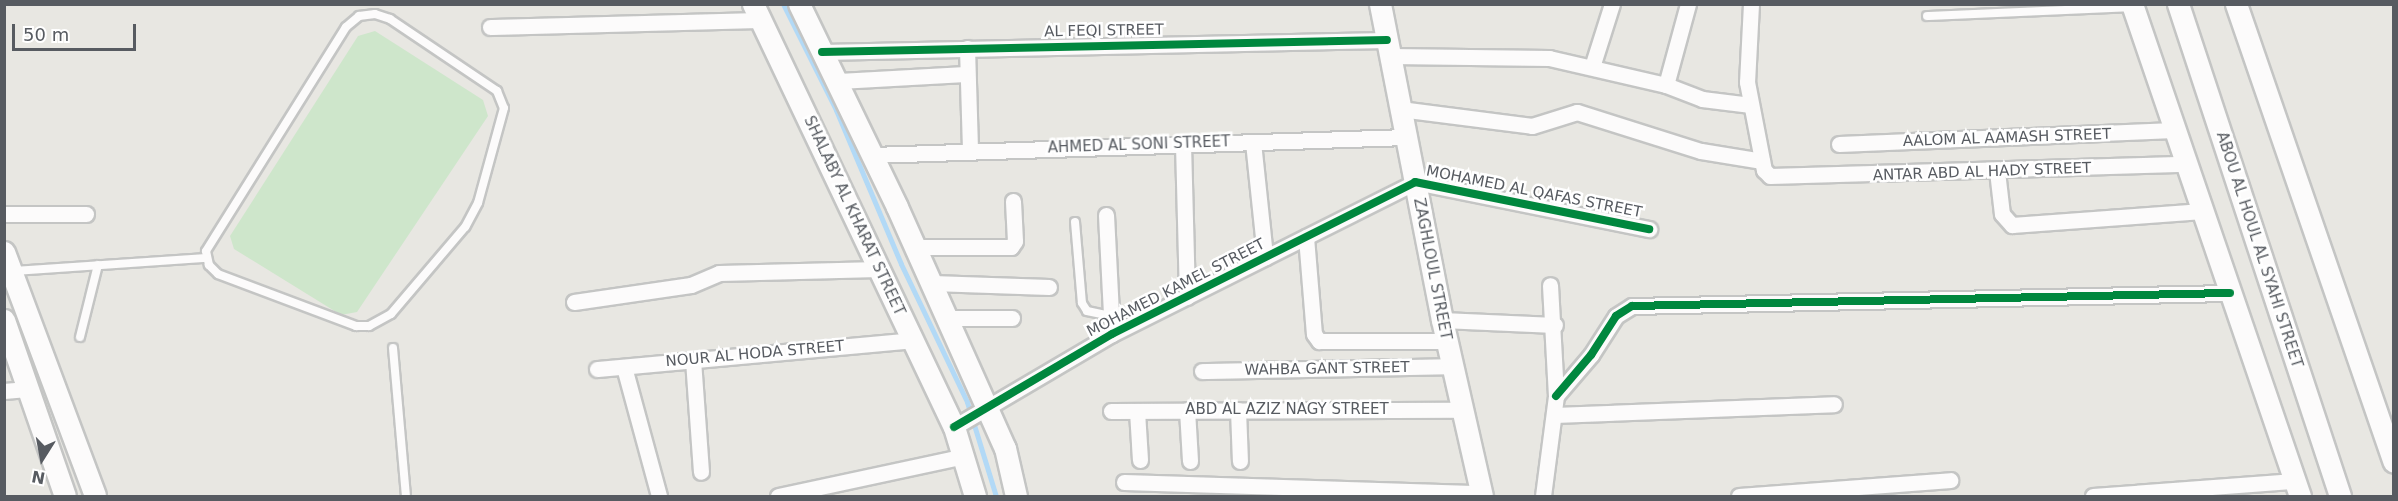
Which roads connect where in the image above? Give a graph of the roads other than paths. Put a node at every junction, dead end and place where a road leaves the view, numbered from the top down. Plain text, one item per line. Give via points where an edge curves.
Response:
1 (799, 4) edge
2 (1380, 4) edge
3 (1612, 4) edge
4 (1688, 4) edge
5 (1751, 4) edge
6 (2178, 4) edge
7 (2236, 4) edge
8 (2132, 6) edge
9 (757, 12) edge
10 (1928, 16) dead end
11 (490, 27) dead end
12 (967, 48) junction
13 (1388, 48) junction
14 (822, 52) junction
15 (1592, 67) junction
16 (967, 74) junction
17 (837, 81) junction
18 (1666, 85) junction
19 (1751, 105) junction
20 (1400, 109) junction
21 (2174, 130) junction
22 (1406, 137) junction
23 (1253, 142) junction
24 (1183, 144) junction
25 (1839, 144) dead end
26 (970, 151) junction
27 (872, 155) junction
28 (1762, 161) junction
29 (2186, 164) junction
30 (1997, 171) junction
31 (1415, 182) junction
32 (1013, 201) dead end
33 (2202, 211) junction
34 (4, 214) edge
35 (86, 214) dead end
36 (1106, 215) dead end
37 (1075, 222) dead end
38 (1649, 229) dead end
39 (1306, 237) junction
40 (915, 247) junction
41 (1265, 257) junction
42 (207, 258) junction
43 (8, 261) edge
44 (98, 265) junction
45 (879, 269) junction
46 (932, 283) junction
47 (1551, 285) dead end
48 (1049, 287) dead end
49 (2230, 293) junction
50 (1187, 297) junction
51 (574, 302) dead end
52 (1111, 316) junction
53 (948, 318) junction
54 (1012, 318) dead end
55 (4, 320) edge
56 (1442, 320) junction
57 (1554, 325) junction
58 (1112, 334) junction
59 (80, 337) dead end
60 (913, 340) junction
61 (1447, 341) junction
62 (393, 348) dead end
63 (693, 360) junction
64 (1452, 366) junction
65 (624, 367) junction
66 (597, 369) dead end
67 (1202, 371) dead end
68 (27, 389) junction
69 (4, 391) edge
70 (1556, 396) junction
71 (1834, 404) dead end
72 (982, 408) junction
73 (1187, 410) junction
74 (1238, 410) junction
75 (1462, 410) junction
76 (1111, 411) dead end
77 (1137, 411) junction
78 (1554, 415) junction
79 (958, 425) junction
80 (964, 456) junction
81 (1140, 460) dead end
82 (1190, 461) dead end
83 (1240, 461) dead end
84 (2394, 462) edge
85 (701, 472) dead end
86 (1950, 480) dead end
87 (1124, 482) dead end
88 (2297, 489) edge
89 (1481, 495) edge
90 (65, 496) edge
91 (95, 496) edge
92 (406, 496) edge
93 (659, 496) edge
94 (778, 496) edge
95 (975, 496) edge
96 (1016, 496) edge
97 (1543, 496) edge
98 (1739, 496) edge
99 (2093, 496) edge
100 (2340, 496) edge

1 - 14 street
2 - 13 street, ZAGHLOUL STREET
3 - 15 street
4 - 18 street
5 - 19 street via 1747,82
6 - 100 street, ABOU AL HOUL AL SYAHI STREET
7 - 84 street
8 - 10 lane
8 - 21 street
9 - 11 street
9 - 45 street, SHALABY AL KHARAT STREET
12 - 13 street, AL FEQI STREET
12 - 14 street, AL FEQI STREET
12 - 16 street
13 - 15 street, AL FEQI STREET via 1535,57
13 - 20 street, ZAGHLOUL STREET
14 - 17 street
15 - 18 street, AL FEQI STREET
16 - 17 street
16 - 26 street
17 - 27 street
18 - 19 street, AL FEQI STREET via 1702,99
19 - 28 street
20 - 22 street, ZAGHLOUL STREET
20 - 28 street via 1533,126 1577,112 1701,151
21 - 25 street, AALOM AL AAMASH STREET
21 - 29 street
22 - 23 street, AHMED AL SONI STREET
22 - 31 street, ZAGHLOUL STREET
23 - 24 street, AHMED AL SONI STREET
23 - 41 street
24 - 26 street, AHMED AL SONI STREET
24 - 50 street
26 - 27 street, AHMED AL SONI STREET
27 - 40 street
28 - 30 street, ANTAR ABD AL HADY STREET via 1764,170 1778,177
29 - 30 street, ANTAR ABD AL HADY STREET
29 - 33 street
30 - 33 street via 2002,214 2012,225
31 - 38 street, MOHAMED AL QAFAS STREET
31 - 39 street, MOHAMED KAMEL STREET
31 - 56 street, ZAGHLOUL STREET
32 - 40 street via 1015,241 1011,247
33 - 49 street
34 - 35 street
36 - 52 street
37 - 52 lane via 1082,303 1087,311
39 - 41 street, MOHAMED KAMEL STREET
39 - 61 street via 1314,334 1323,342
40 - 46 street
41 - 50 street, MOHAMED KAMEL STREET
42 - 42 lane via 211,240 346,27 359,16 375,14 390,19 502,99 503,112 472,215 391,314 381,321 369,326 343,323 218,274
42 - 44 lane
43 - 44 lane
43 - 91 street
44 - 59 lane
45 - 51 street via 719,273 691,285
45 - 60 street, SHALABY AL KHARAT STREET
46 - 48 street
46 - 53 street
47 - 57 street
49 - 70 street via 1632,306 1616,316 1586,363
49 - 88 street
50 - 58 street, MOHAMED KAMEL STREET
52 - 58 street
53 - 54 street
53 - 72 street
55 - 68 street
56 - 57 street
56 - 61 street, ZAGHLOUL STREET
57 - 70 street
58 - 72 street, MOHAMED KAMEL STREET
60 - 63 street, NOUR AL HODA STREET
60 - 79 street, SHALABY AL KHARAT STREET
61 - 64 street, ZAGHLOUL STREET
62 - 92 lane
63 - 65 street, NOUR AL HODA STREET
63 - 85 street
64 - 67 street, WAHBA GANT STREET
64 - 75 street, ZAGHLOUL STREET
65 - 66 street, NOUR AL HODA STREET
65 - 93 street
68 - 69 street
68 - 90 street
70 - 78 street
71 - 78 street
72 - 79 street, MOHAMED KAMEL STREET
72 - 96 street via 1005,448
73 - 74 street, ABD AL AZIZ NAGY STREET
73 - 77 street, ABD AL AZIZ NAGY STREET
73 - 82 street
74 - 75 street, ABD AL AZIZ NAGY STREET
74 - 83 street
75 - 89 street, ZAGHLOUL STREET
76 - 77 street, ABD AL AZIZ NAGY STREET
77 - 81 street
78 - 97 street
79 - 80 street, SHALABY AL KHARAT STREET
80 - 94 street
80 - 95 street, SHALABY AL KHARAT STREET
86 - 98 street
87 - 89 street
88 - 99 street

